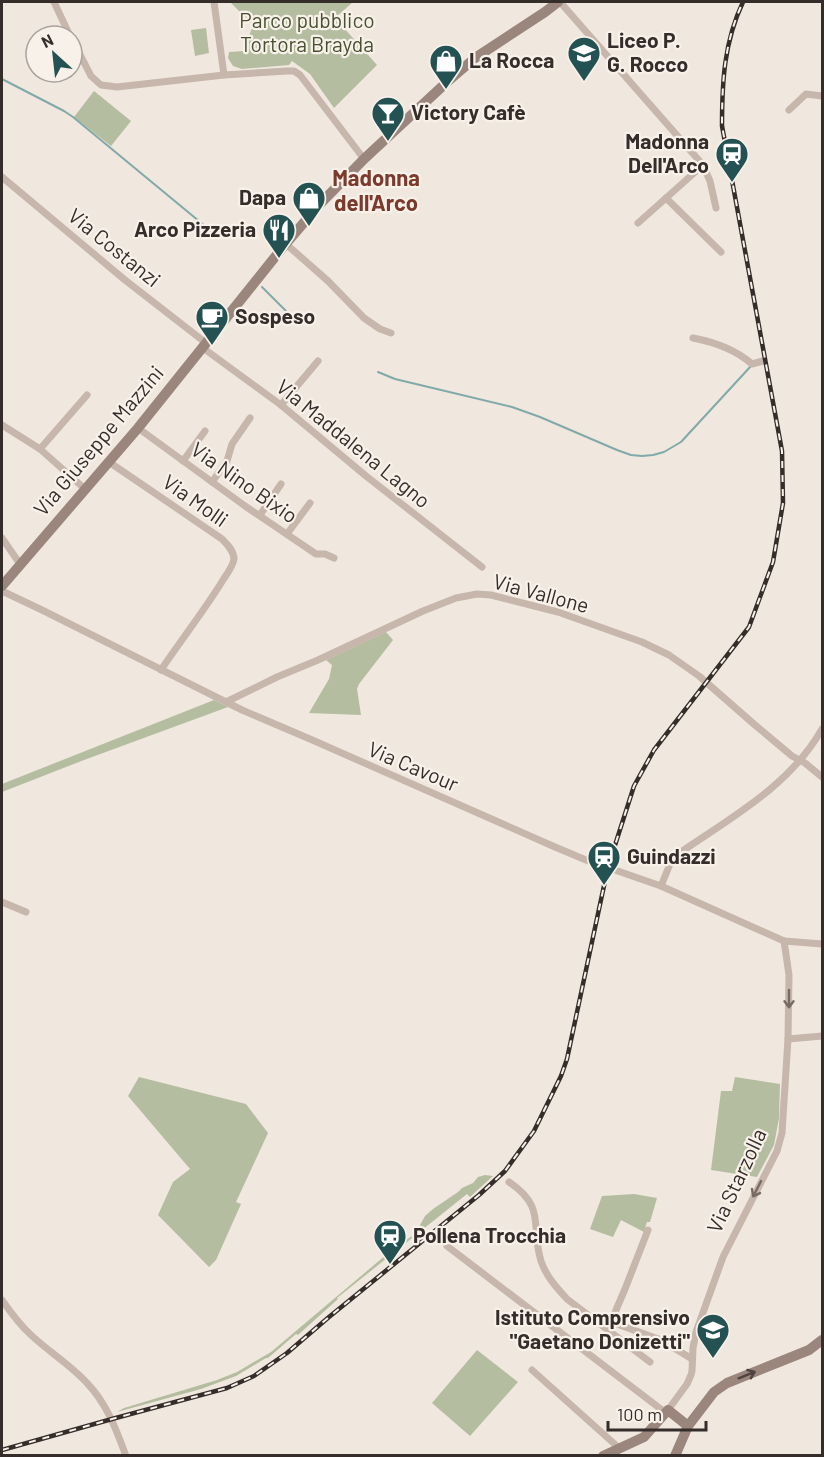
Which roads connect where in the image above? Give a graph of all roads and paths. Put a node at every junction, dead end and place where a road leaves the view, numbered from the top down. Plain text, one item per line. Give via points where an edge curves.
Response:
1 (54, 2) edge
2 (214, 2) edge
3 (559, 2) edge
4 (64, 24) edge
5 (84, 63) edge
6 (224, 75) junction
7 (822, 96) edge
8 (789, 110) dead end
9 (364, 159) junction
10 (703, 165) junction
11 (2, 177) edge
12 (666, 198) junction
13 (716, 208) dead end
14 (638, 224) dead end
15 (286, 244) junction
16 (722, 252) dead end
17 (391, 333) dead end
18 (693, 338) dead end
19 (205, 346) junction
20 (318, 361) dead end
21 (763, 361) dead end
22 (87, 395) dead end
23 (281, 405) junction
24 (250, 418) dead end
25 (2, 424) edge
26 (138, 429) junction
27 (205, 431) dead end
28 (40, 449) junction
29 (183, 461) junction
30 (109, 462) junction
31 (212, 482) junction
32 (281, 483) dead end
33 (85, 489) junction
34 (309, 503) dead end
35 (260, 515) junction
36 (287, 534) junction
37 (2, 538) edge
38 (334, 558) dead end
39 (20, 564) junction
40 (482, 567) dead end
41 (2, 586) edge
42 (2, 591) edge
43 (161, 670) junction
44 (226, 702) junction
45 (822, 729) edge
46 (800, 760) junction
47 (822, 777) edge
48 (661, 886) junction
49 (2, 902) edge
50 (26, 912) dead end
51 (784, 941) junction
52 (822, 944) edge
53 (822, 1036) edge
54 (788, 1039) junction
55 (509, 1182) dead end
56 (648, 1230) dead end
57 (447, 1246) dead end
58 (2, 1300) edge
59 (617, 1324) junction
60 (611, 1333) junction
61 (822, 1340) edge
62 (692, 1359) junction
63 (650, 1362) dead end
64 (532, 1370) dead end
65 (666, 1412) junction
66 (687, 1429) junction
67 (619, 1448) junction
68 (126, 1455) edge
69 (603, 1455) edge
70 (675, 1455) edge

1 - 4 street
2 - 6 street
3 - 9 main road, Via Giuseppe Mazzini via 475,58
3 - 10 street
5 - 6 street via 101,85 117,87
6 - 9 street via 294,71
7 - 8 street via 806,94
9 - 15 main road, Via Giuseppe Mazzini
10 - 12 street
10 - 13 street
11 - 19 street, Via Costanzi
12 - 14 street
12 - 16 street
15 - 17 street via 364,318
15 - 19 main road, Via Giuseppe Mazzini
18 - 21 street via 717,345 753,364
19 - 23 street, Via Maddalena Lagno
19 - 26 main road, Via Giuseppe Mazzini
20 - 23 street
22 - 28 street
23 - 40 street, Via Maddalena Lagno
24 - 31 street
25 - 28 street
26 - 29 street, Via Nino Bixio
26 - 30 main road, Via Giuseppe Mazzini
27 - 29 street
28 - 33 street
29 - 31 street, Via Nino Bixio
30 - 33 main road, Via Giuseppe Mazzini
30 - 43 street, Via Molli via 222,539 233,553 234,559 221,584
31 - 35 street, Via Nino Bixio
32 - 35 street
33 - 39 main road, Via Giuseppe Mazzini
34 - 36 street
35 - 36 street, Via Nino Bixio
36 - 38 street, Via Nino Bixio via 316,554
37 - 39 street
39 - 41 main road, Via Giuseppe Mazzini
42 - 43 street, Via Cavour
43 - 44 street, Via Cavour
44 - 46 street, Via Vallone via 423,611 456,598 491,595 558,612 642,642 669,656
44 - 48 street, Via Cavour via 562,850
45 - 46 street
46 - 47 street, Via Vallone
46 - 48 street via 747,808 678,854
48 - 51 street, Via Cavour
49 - 50 street
51 - 52 street, Via Cavour
51 -> 54 street, Via Starzolla via 789,975
53 - 54 street
54 -> 62 street, Via Starzolla via 780,1143 723,1257 696,1332
55 - 60 street via 522,1191 534,1209 538,1250 547,1275 567,1299
56 - 59 street via 613,1315
57 - 65 street
58 - 68 street via 30,1335 93,1390 112,1419
59 - 60 street
59 - 62 street via 662,1340
60 - 63 street
66 -> 61 main road via 710,1396 727,1383 808,1350
62 - 65 street, Via Starzolla via 687,1384
64 - 67 street
65 - 66 main road
65 - 67 main road via 644,1437
66 - 70 main road
67 - 69 main road

